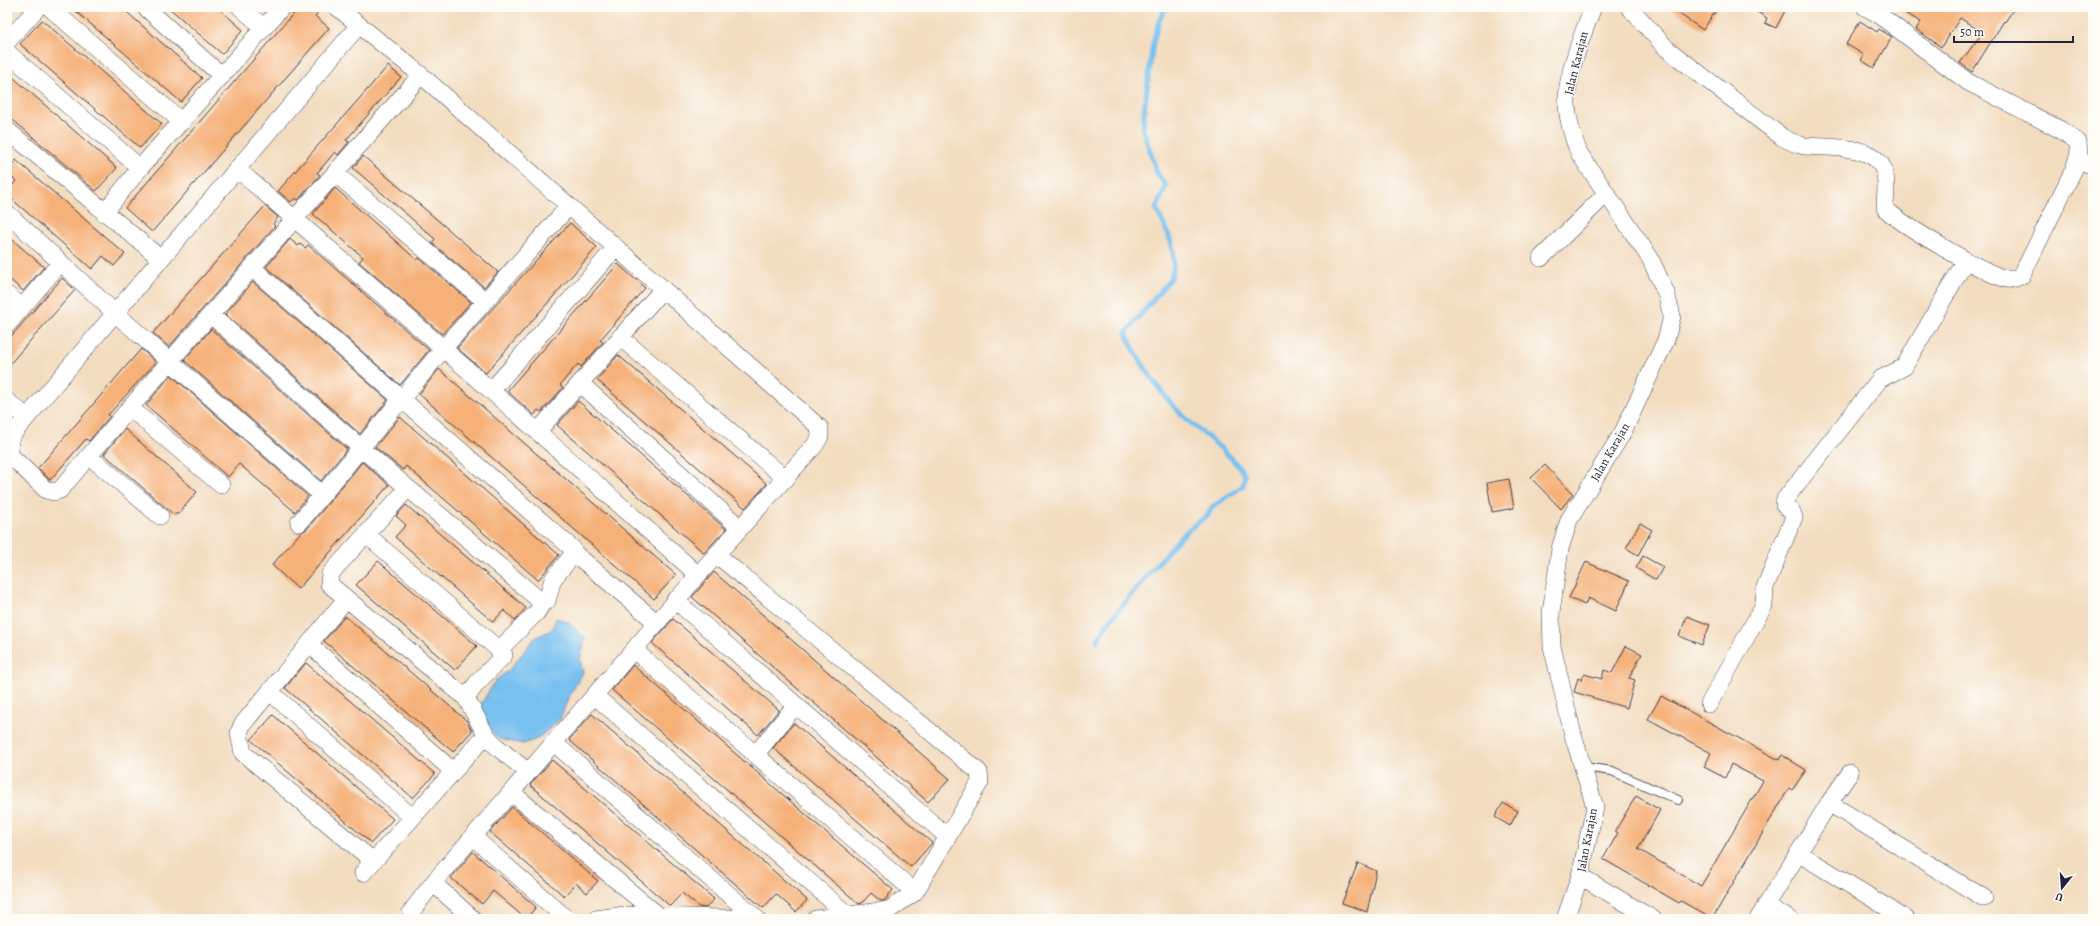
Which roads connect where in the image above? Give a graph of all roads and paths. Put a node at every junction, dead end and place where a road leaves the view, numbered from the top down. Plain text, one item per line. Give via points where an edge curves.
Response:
1 (38, 7) edge
2 (49, 7) edge
3 (145, 7) edge
4 (240, 7) edge
5 (282, 7) edge
6 (338, 7) edge
7 (1593, 7) edge
8 (1630, 7) edge
9 (1864, 7) edge
10 (359, 25) junction
11 (263, 27) junction
12 (7, 42) edge
13 (7, 52) edge
14 (421, 75) junction
15 (222, 76) junction
16 (182, 122) junction
17 (7, 130) edge
18 (2077, 159) junction
19 (2093, 166) edge
20 (140, 168) junction
21 (237, 169) junction
22 (335, 173) junction
23 (1606, 194) junction
24 (569, 206) junction
25 (104, 213) junction
26 (7, 214) edge
27 (295, 219) junction
28 (616, 247) junction
29 (1541, 258) dead end
30 (161, 259) junction
31 (1966, 260) junction
32 (60, 263) junction
33 (252, 268) junction
34 (663, 289) junction
35 (7, 294) edge
36 (485, 301) junction
37 (22, 308) junction
38 (115, 313) junction
39 (212, 316) junction
40 (7, 325) edge
41 (620, 337) junction
42 (442, 350) junction
43 (170, 361) junction
44 (580, 383) junction
45 (491, 391) junction
46 (401, 400) junction
47 (7, 401) edge
48 (130, 408) junction
49 (27, 417) junction
50 (538, 431) junction
51 (361, 448) junction
52 (89, 456) junction
53 (786, 479) junction
54 (221, 485) dead end
55 (408, 488) junction
56 (321, 494) junction
57 (160, 516) dead end
58 (299, 523) dead end
59 (739, 527) junction
60 (366, 534) junction
61 (573, 552) junction
62 (717, 555) junction
63 (698, 575) junction
64 (346, 599) junction
65 (675, 600) junction
66 (543, 602) junction
67 (656, 622) junction
68 (309, 644) junction
69 (499, 650) junction
70 (634, 650) junction
71 (270, 692) junction
72 (594, 696) junction
73 (466, 698) junction
74 (1709, 704) dead end
75 (795, 706) junction
76 (486, 735) junction
77 (554, 743) junction
78 (756, 754) junction
79 (1583, 767) junction
80 (453, 771) junction
81 (528, 772) junction
82 (1850, 773) dead end
83 (511, 792) junction
84 (1678, 800) dead end
85 (1829, 803) junction
86 (412, 818) junction
87 (473, 837) junction
88 (948, 837) junction
89 (1798, 853) junction
90 (1580, 876) junction
91 (433, 883) junction
92 (915, 892) junction
93 (1984, 898) dead end
94 (411, 912) dead end
95 (1762, 912) edge
96 (659, 916) junction
97 (849, 916) junction
98 (473, 919) edge
99 (567, 919) edge
100 (596, 919) edge
101 (750, 919) edge
102 (757, 919) edge
103 (816, 919) edge
104 (1565, 919) edge
105 (1654, 919) edge
106 (1789, 919) edge
107 (1906, 919) edge

1 - 12 street
2 - 16 street
3 - 15 street
4 - 11 street
5 - 11 street
6 - 10 street
7 - 23 street, Jalan Karajan via 1580,41 1569,82 1567,104 1573,137 1579,153
8 - 31 street via 1667,49 1782,137 1804,146 1847,147 1880,164 1886,182 1885,208
9 - 18 street via 1878,14 1968,82 2061,130 2078,142
10 - 14 street
10 - 21 street
11 - 15 street
13 - 20 street
14 - 22 street
14 - 24 street
15 - 16 street
16 - 20 street
17 - 25 street
18 - 19 street
18 - 31 street via 2022,275 2008,279
20 - 25 street
21 - 27 street
21 - 30 street
22 - 27 street
22 - 36 street
23 - 29 street
23 - 79 street, Jalan Karajan via 1650,258 1666,293 1672,316 1666,340 1623,432 1569,520 1560,549 1552,613 1552,646
24 - 28 street
24 - 36 street
25 - 30 street
26 - 32 street
27 - 33 street
27 - 42 street
28 - 34 street
28 - 45 street
30 - 38 street
31 - 74 street via 1904,366 1880,379 1785,499 1784,505 1794,517 1766,587 1764,605
32 - 37 street
32 - 38 street
33 - 39 street
33 - 46 street
34 - 41 street
34 - 53 street via 820,428 820,436 815,445
35 - 37 street
36 - 42 street
37 - 40 street
38 - 43 street
38 - 49 street
39 - 43 street
39 - 51 street
41 - 44 street
41 - 53 street
42 - 45 street
42 - 46 street
43 - 48 street
43 - 56 street
44 - 50 street
44 - 59 street
45 - 50 street
46 - 51 street
46 - 61 street via 573,549
47 - 49 street
48 - 52 street
48 - 54 street
49 - 52 street via 11,436 8,453 46,490 60,490
50 - 63 street
51 - 55 street
51 - 56 street
52 - 57 street
53 - 59 street
55 - 60 street
55 - 66 street
56 - 58 street
59 - 62 street
60 - 64 street via 330,574 329,584
60 - 69 street
61 - 66 street via 553,579 548,600
61 - 67 street
62 - 63 street
62 - 88 street via 979,772 980,782
63 - 65 street
64 - 68 street
64 - 73 street
65 - 67 street
65 - 75 street
66 - 69 street via 537,612
67 - 70 street
68 - 71 street
68 - 80 street
69 - 73 street via 504,655
70 - 72 street
70 - 78 street
71 - 86 street
71 - 86 street via 242,726 239,733 243,753 368,867
72 - 77 street
72 - 97 street
73 - 76 street
75 - 78 street
75 - 88 street
76 - 80 street
76 - 81 street
77 - 81 street
77 - 102 street
78 - 92 street
79 - 84 lane via 1612,771
79 - 90 street, Jalan Karajan via 1595,807
80 - 86 street
81 - 83 street
82 - 85 street
83 - 87 street
83 - 96 street
85 - 89 street
85 - 93 street
87 - 91 street
87 - 99 street
88 - 92 street
89 - 95 street
89 - 107 street
90 - 104 street, Jalan Karajan
90 - 105 street
91 - 94 street
91 - 98 street
92 - 97 street via 889,910
95 - 106 street
96 - 100 street via 624,915
96 - 101 street
97 - 103 street

